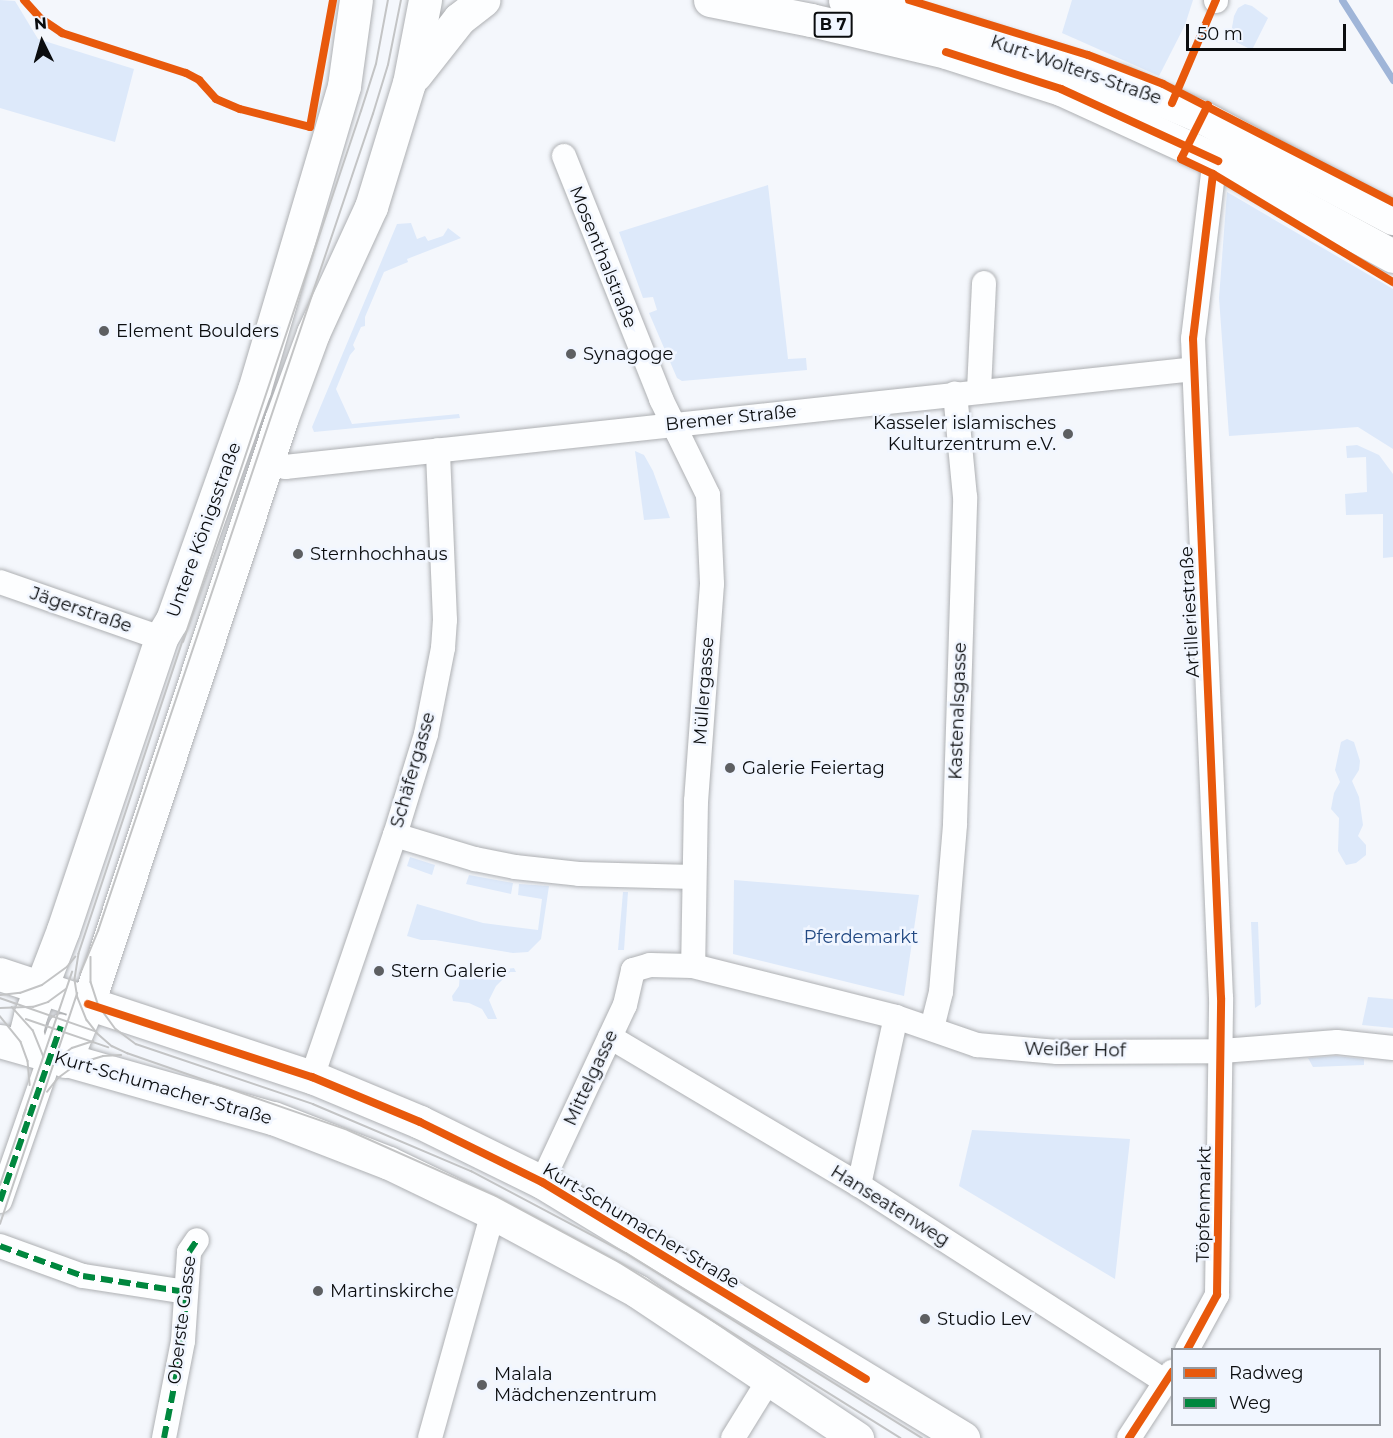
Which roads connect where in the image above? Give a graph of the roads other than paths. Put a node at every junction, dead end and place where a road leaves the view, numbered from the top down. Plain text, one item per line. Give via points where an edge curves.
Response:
1 (425, 0) edge
2 (483, 0) edge
3 (710, 0) edge
4 (845, 0) edge
5 (352, 8) edge
6 (408, 83) junction
7 (1225, 147) junction
8 (564, 156) dead end
9 (1393, 218) edge
10 (1393, 256) edge
11 (984, 283) dead end
12 (1194, 369) junction
13 (980, 390) junction
14 (955, 393) junction
15 (673, 424) junction
16 (438, 450) junction
17 (268, 462) junction
18 (0, 582) edge
19 (161, 638) junction
20 (395, 835) junction
21 (694, 877) junction
22 (693, 966) junction
23 (0, 974) edge
24 (41, 988) junction
25 (88, 1004) junction
26 (896, 1017) junction
27 (61, 1026) dead end
28 (932, 1028) junction
29 (610, 1037) junction
30 (0, 1041) edge
31 (1393, 1048) edge
32 (1222, 1051) junction
33 (49, 1056) junction
34 (312, 1077) junction
35 (542, 1182) junction
36 (859, 1185) junction
37 (0, 1201) edge
38 (493, 1212) junction
39 (197, 1239) dead end
40 (0, 1246) edge
41 (186, 1292) junction
42 (1188, 1348) edge
43 (1169, 1377) edge
44 (770, 1378) junction
45 (164, 1438) edge
46 (430, 1438) edge
47 (733, 1438) edge
48 (857, 1438) edge
49 (963, 1438) edge
50 (1129, 1438) edge

1 - 6 main road, Untere Königsstraße
2 - 6 main road via 459,19
3 - 7 main road, Kurt-Wolters-Straße / B 7 via 872,34 1005,70
4 - 7 main road, Kurt-Wolters-Straße / B 7 via 1120,82 1172,103
5 - 19 main road, Untere Königsstraße via 344,86 254,390 172,620
6 - 17 main road, Untere Königsstraße via 371,207 313,333
7 - 9 main road, Kurt-Wolters-Straße / B 7
7 - 10 main road, Kurt-Wolters-Straße / B 7
7 - 12 street, Artilleriestraße via 1213,174 1193,339
8 - 15 street, Mosenthalstraße
11 - 13 street
12 - 13 street, Bremer Straße
12 - 32 street, Artilleriestraße
13 - 14 street, Bremer Straße
14 - 15 street, Bremer Straße
14 - 28 street, Kastenalsgasse via 965,497 955,824 941,992
15 - 16 street, Bremer Straße
15 - 21 street, Müllergasse via 708,495 712,542
16 - 17 street, Bremer Straße via 285,467
16 - 20 street, Schäfergasse via 445,605 443,648 426,734
17 - 25 main road, Untere Königsstraße
18 - 19 street, Jägerstraße
19 - 24 main road, Untere Königsstraße
20 - 21 street via 515,867 579,874
20 - 34 street, Schäfergasse
21 - 22 street, Müllergasse
22 - 26 street
22 - 29 street, Mittelgasse via 650,965 633,970 625,1005
23 - 24 main road, Kurt-Schumacher-Straße
24 - 25 main road, Kurt-Schumacher-Straße
24 - 33 main road, Untere Königsstraße via 26,1032
25 - 33 main road, Untere Königsstraße
25 - 34 main road, Kurt-Schumacher-Straße
26 - 28 street
26 - 36 street
27 - 33 street, Untere Königsstraße
28 - 32 street, Weißer Hof via 977,1045 1046,1051
29 - 35 street, Mittelgasse
29 - 36 street, Hanseatenweg
30 - 33 main road, Kurt-Schumacher-Straße
31 - 32 street, Weißer Hof via 1337,1042
32 - 42 street, Töpfenmarkt via 1218,1295
33 - 37 street, Untere Königsstraße
33 - 38 main road, Kurt-Schumacher-Straße via 273,1118 389,1163
34 - 35 main road, Kurt-Schumacher-Straße via 420,1122
35 - 49 main road, Kurt-Schumacher-Straße
36 - 43 street, Hanseatenweg
38 - 44 main road, Kurt-Schumacher-Straße via 637,1291
38 - 46 street
39 - 41 street, Oberste Gasse via 189,1252
40 - 41 street via 83,1276
41 - 45 street, Oberste Gasse via 183,1341
43 - 50 street
44 - 47 street
44 - 48 main road, Kurt-Schumacher-Straße

